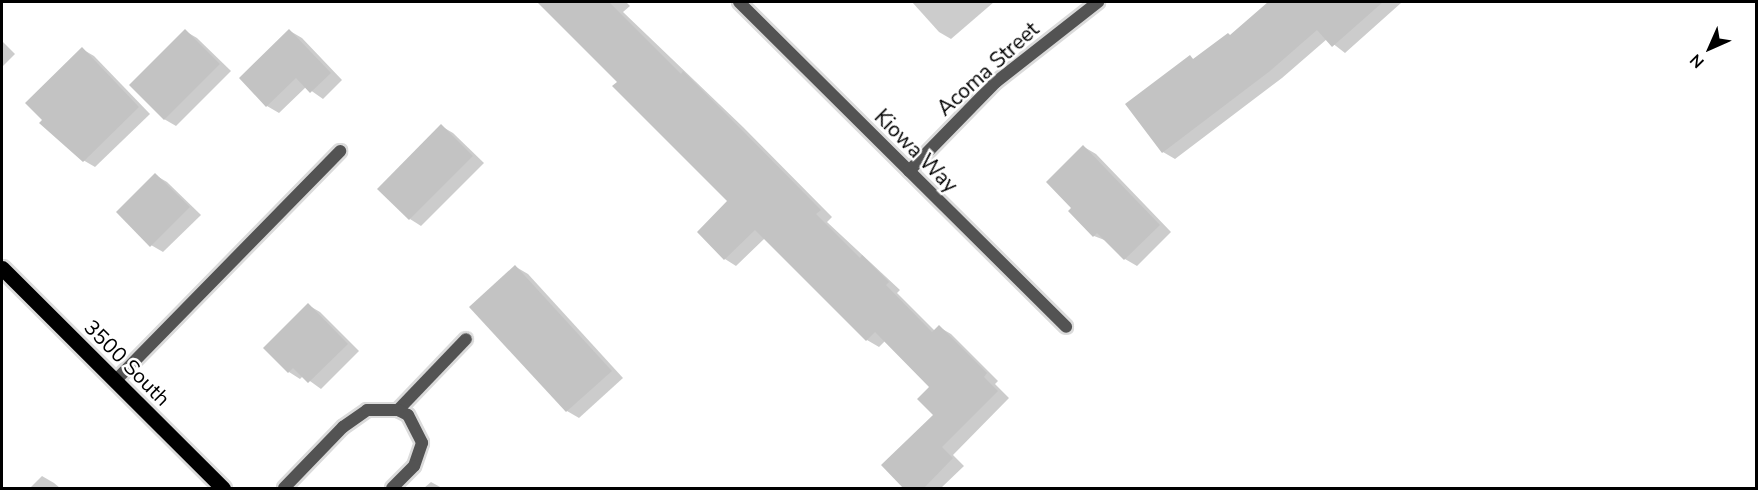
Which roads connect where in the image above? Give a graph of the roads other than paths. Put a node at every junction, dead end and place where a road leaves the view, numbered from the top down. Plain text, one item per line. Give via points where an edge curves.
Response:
1 (739, 2) edge
2 (1098, 2) edge
3 (340, 151) dead end
4 (909, 171) junction
5 (2, 268) edge
6 (1066, 327) dead end
7 (466, 339) dead end
8 (115, 381) junction
9 (398, 410) junction
10 (222, 489) edge
11 (284, 489) edge
12 (392, 489) edge

1 - 4 street, Kiowa Way
2 - 4 street, Acoma Street via 996,82
3 - 8 street
4 - 6 street, Kiowa Way
5 - 8 main road, 3500 South
7 - 9 street
8 - 10 main road, 3500 South
9 - 11 street via 367,410 351,421
9 - 12 street via 408,415 422,443 414,466

